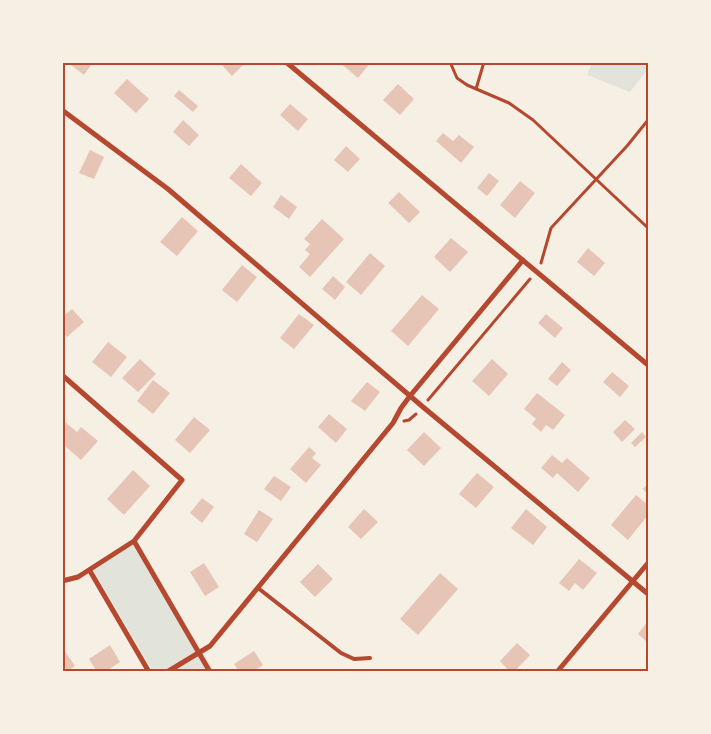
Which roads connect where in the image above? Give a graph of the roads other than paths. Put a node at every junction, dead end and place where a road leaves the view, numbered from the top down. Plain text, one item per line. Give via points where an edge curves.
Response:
1 (286, 62) edge
2 (62, 110) edge
3 (523, 260) junction
4 (648, 365) edge
5 (62, 375) edge
6 (410, 396) junction
7 (134, 541) junction
8 (648, 563) edge
9 (90, 571) junction
10 (62, 581) edge
11 (633, 582) junction
12 (258, 588) junction
13 (648, 594) edge
14 (199, 653) junction
15 (370, 658) dead end
16 (149, 672) edge
17 (167, 672) edge
18 (210, 672) edge
19 (557, 672) edge

1 - 3 street
2 - 6 street via 168,189
3 - 4 street
3 - 6 street
5 - 7 street via 182,480
6 - 11 street
6 - 12 street via 393,423
7 - 9 street
7 - 14 street
8 - 11 street
9 - 10 street via 78,578
9 - 16 street
11 - 13 street
11 - 19 street
12 - 14 street via 210,646
12 - 15 lane via 341,653 354,659
14 - 17 street
14 - 18 street

